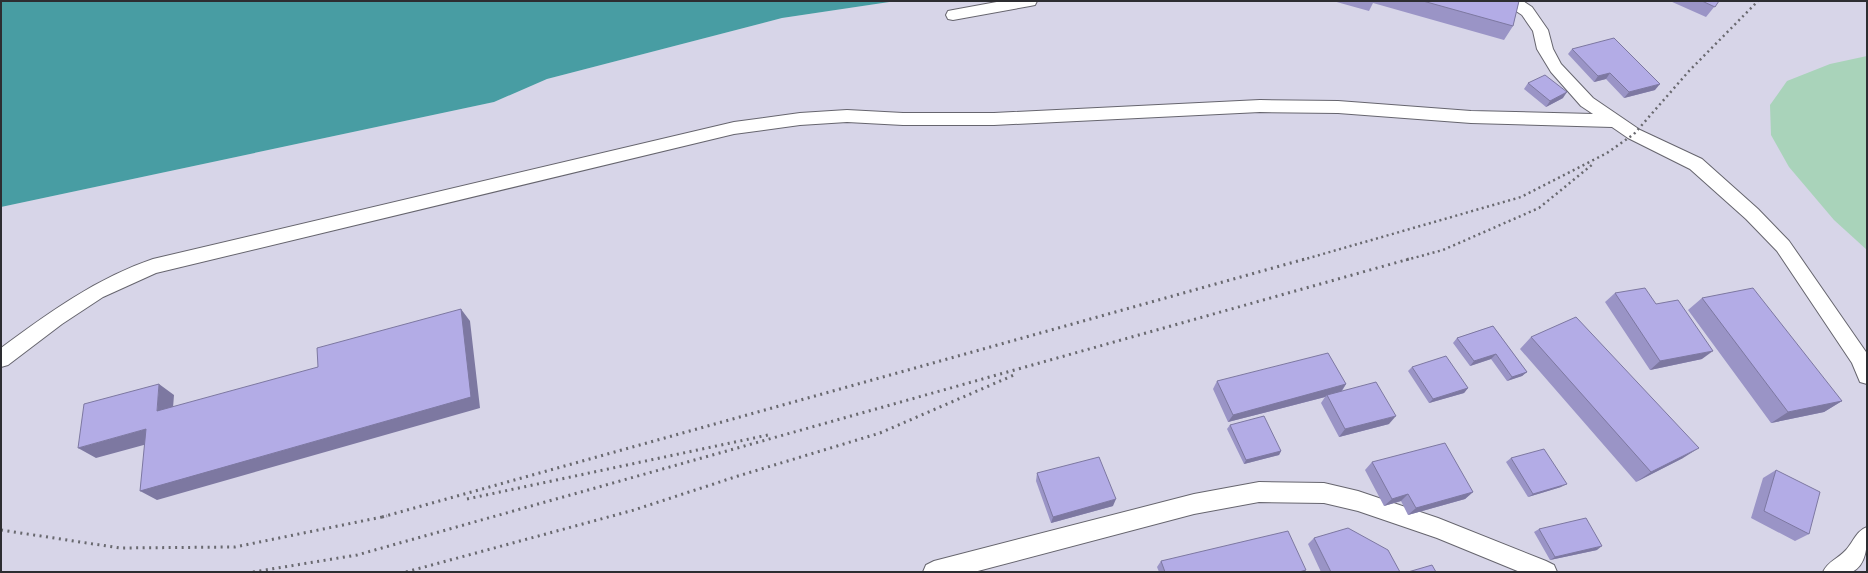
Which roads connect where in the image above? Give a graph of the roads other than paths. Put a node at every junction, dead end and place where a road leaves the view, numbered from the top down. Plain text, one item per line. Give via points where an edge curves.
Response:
1 (1030, 1) edge
2 (1512, 1) edge
3 (953, 15) dead end
4 (1615, 121) junction
5 (1, 359) edge
6 (1863, 364) edge
7 (1867, 376) edge
8 (1867, 537) edge
9 (934, 572) edge
10 (1546, 572) edge
11 (1834, 572) edge

1 - 3 lane
2 - 4 lane via 1527,10 1540,30 1545,49 1556,68 1587,102
4 - 5 lane via 1471,117 1338,107 1260,106 994,119 847,116 734,128 153,266 97,292 56,318
4 - 6 lane via 1634,134 1696,164 1752,214 1783,246
6 - 7 lane
8 - 11 lane via 1853,558
9 - 10 lane via 1194,504 1259,492 1324,493 1358,501 1438,528

